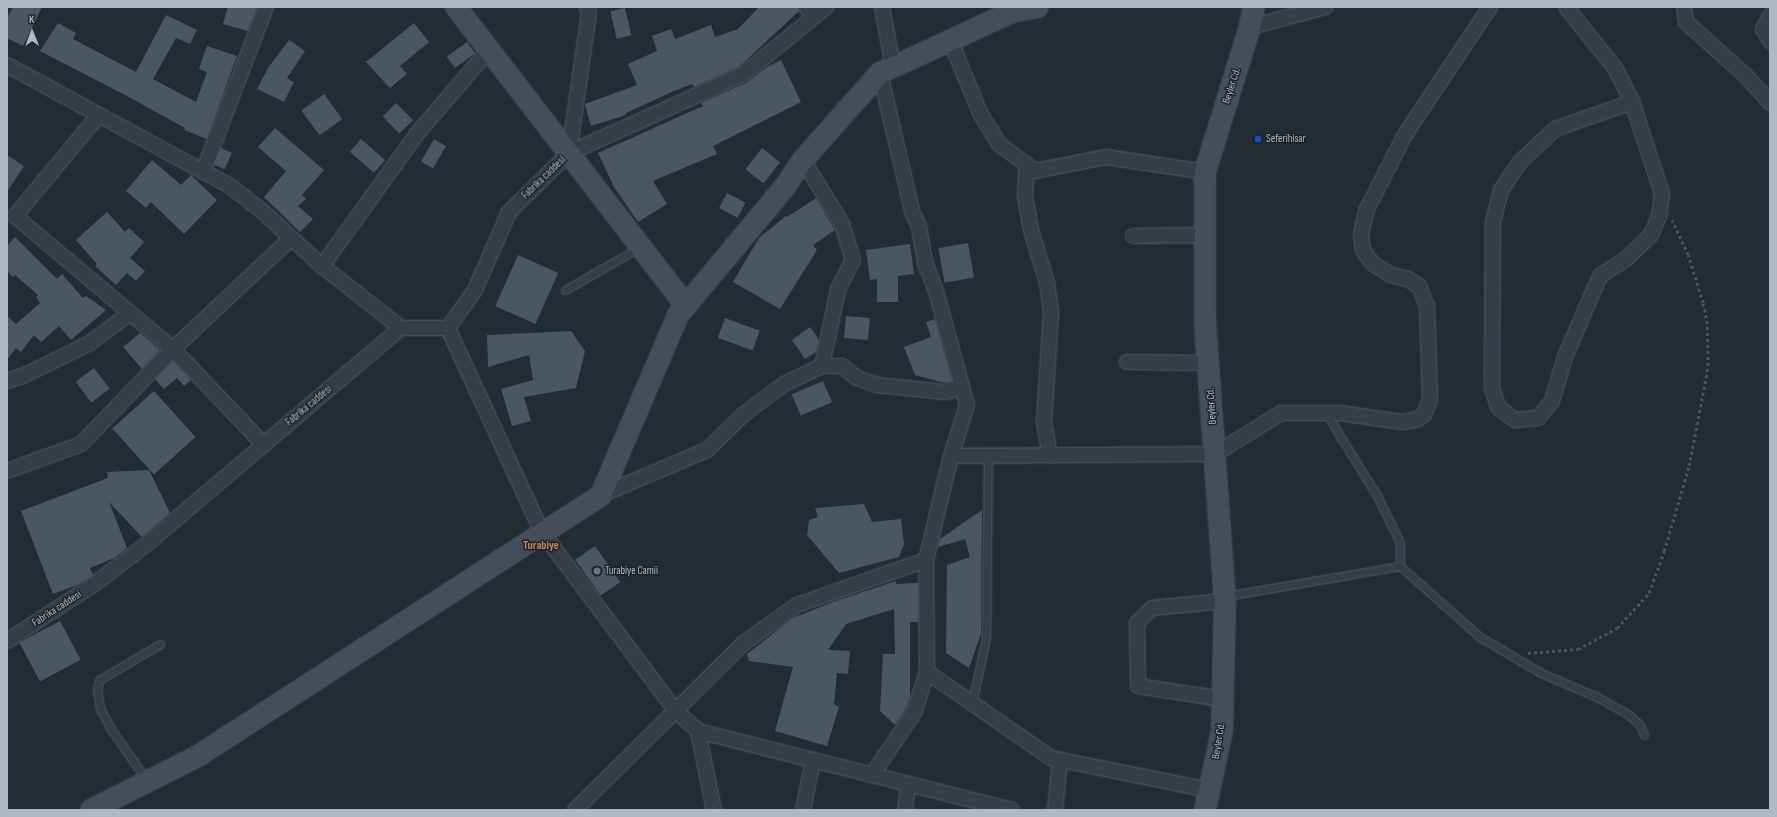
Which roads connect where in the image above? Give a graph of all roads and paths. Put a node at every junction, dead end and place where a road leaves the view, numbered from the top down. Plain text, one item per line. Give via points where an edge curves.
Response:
1 (266, 7) edge
2 (456, 7) edge
3 (586, 7) edge
4 (826, 7) edge
5 (882, 7) edge
6 (1038, 7) edge
7 (1254, 7) edge
8 (1324, 7) edge
9 (1490, 7) edge
10 (1566, 7) edge
11 (1684, 7) edge
12 (810, 12) edge
13 (1770, 16) edge
14 (1250, 27) junction
15 (950, 40) junction
16 (1770, 41) edge
17 (488, 51) junction
18 (7, 65) edge
19 (886, 70) junction
20 (1632, 102) junction
21 (1770, 103) edge
22 (98, 116) junction
23 (569, 153) junction
24 (803, 160) junction
25 (1027, 165) junction
26 (203, 172) junction
27 (1205, 172) junction
28 (1661, 200) junction
29 (10, 218) edge
30 (1205, 235) junction
31 (1133, 236) dead end
32 (291, 238) junction
33 (640, 247) junction
34 (322, 266) junction
35 (565, 290) dead end
36 (686, 306) junction
37 (130, 313) junction
38 (402, 328) junction
39 (448, 328) junction
40 (173, 350) junction
41 (1127, 362) dead end
42 (1208, 363) junction
43 (822, 366) junction
44 (7, 381) edge
45 (962, 387) junction
46 (1326, 413) junction
47 (264, 445) junction
48 (1215, 454) junction
49 (1050, 455) junction
50 (951, 456) junction
51 (988, 456) junction
52 (7, 471) edge
53 (601, 495) junction
54 (542, 532) junction
55 (926, 560) junction
56 (1400, 566) junction
57 (1224, 599) junction
58 (7, 641) edge
59 (160, 644) dead end
60 (1510, 656) junction
61 (927, 672) junction
62 (1222, 699) junction
63 (972, 703) junction
64 (676, 712) junction
65 (698, 731) junction
66 (1644, 735) dead end
67 (813, 760) junction
68 (1060, 760) junction
69 (872, 775) junction
70 (147, 781) junction
71 (908, 785) junction
72 (1210, 790) junction
73 (91, 810) edge
74 (575, 810) edge
75 (714, 810) edge
76 (803, 810) edge
77 (905, 810) edge
78 (1012, 810) edge
79 (1055, 810) edge
80 (1205, 810) edge

1 - 26 street
2 - 17 street
3 - 23 street via 589,13
4 - 12 street
5 - 19 street
6 - 15 street via 1012,12
7 - 14 street, Beyler Cd.
8 - 14 street
9 - 46 street via 1406,133 1366,211 1361,235 1364,250 1372,263 1391,275 1408,279 1419,286 1427,306 1430,400 1424,415 1416,420 1402,422
10 - 20 street via 1615,68
11 - 21 street via 1686,22 1746,76
12 - 23 street via 744,74
13 - 16 street via 1763,29
14 - 27 street, Beyler Cd.
15 - 19 street
15 - 25 street via 984,121 999,144
17 - 23 street
17 - 34 street via 416,134
18 - 22 street
19 - 24 street
19 - 45 street via 912,211 919,227 926,265 936,291
20 - 28 street via 1662,193
20 - 28 street via 1555,129 1520,162 1501,190 1493,222 1492,387 1498,407 1515,420 1538,418 1552,401 1565,357 1600,276 1626,259 1651,235 1659,216
22 - 26 street
22 - 29 street
23 - 33 street
23 - 39 street, Fabrika caddesi via 509,212 475,290
24 - 36 street via 784,188
24 - 43 street via 842,224 853,260 838,290
25 - 27 street via 1035,171 1106,157
25 - 49 street via 1025,196 1031,230 1048,283 1051,313 1044,422
26 - 32 street via 230,186
27 - 30 street, Beyler Cd.
28 - 60 path via 1688,255 1698,284 1706,317 1709,345 1706,383 1696,433 1664,551 1649,593 1617,628 1578,650 1547,650
29 - 37 street
30 - 31 street
30 - 42 street, Beyler Cd.
32 - 34 street
32 - 40 street
33 - 35 lane
33 - 36 street
34 - 38 street
36 - 53 street via 678,315
37 - 40 street
37 - 44 street via 90,343 25,375
38 - 39 street
38 - 47 street, Fabrika caddesi
39 - 54 street
40 - 47 street
40 - 52 street via 81,444
41 - 42 street
42 - 48 street, Beyler Cd.
43 - 45 street via 842,366 857,378 877,385 946,392
43 - 53 street via 784,384 744,414 707,450
45 - 50 street via 967,405
46 - 48 street via 1281,413
46 - 56 lane via 1377,496 1400,543
47 - 58 street, Fabrika caddesi via 180,517 96,583
48 - 49 street
48 - 57 street, Beyler Cd.
49 - 51 street
50 - 51 street
50 - 55 street
51 - 63 lane via 986,638
53 - 54 street
54 - 64 street
54 - 70 street via 198,756
55 - 61 street
55 - 64 street via 797,606 744,644
56 - 57 lane
56 - 60 lane via 1480,637
57 - 62 street, Beyler Cd.
57 - 62 street via 1152,608 1137,623 1138,686
59 - 70 lane via 99,680 97,690 100,708 111,729
60 - 66 lane via 1629,715 1639,724
61 - 63 street
61 - 69 street via 914,714
62 - 72 street, Beyler Cd. via 1222,731
63 - 68 street via 1051,758
64 - 65 street
64 - 74 street via 632,751
65 - 67 street
65 - 75 street
67 - 69 street
67 - 76 street
68 - 72 street
68 - 79 street
69 - 71 street
70 - 73 street
71 - 77 street
71 - 78 street
72 - 80 street, Beyler Cd.

